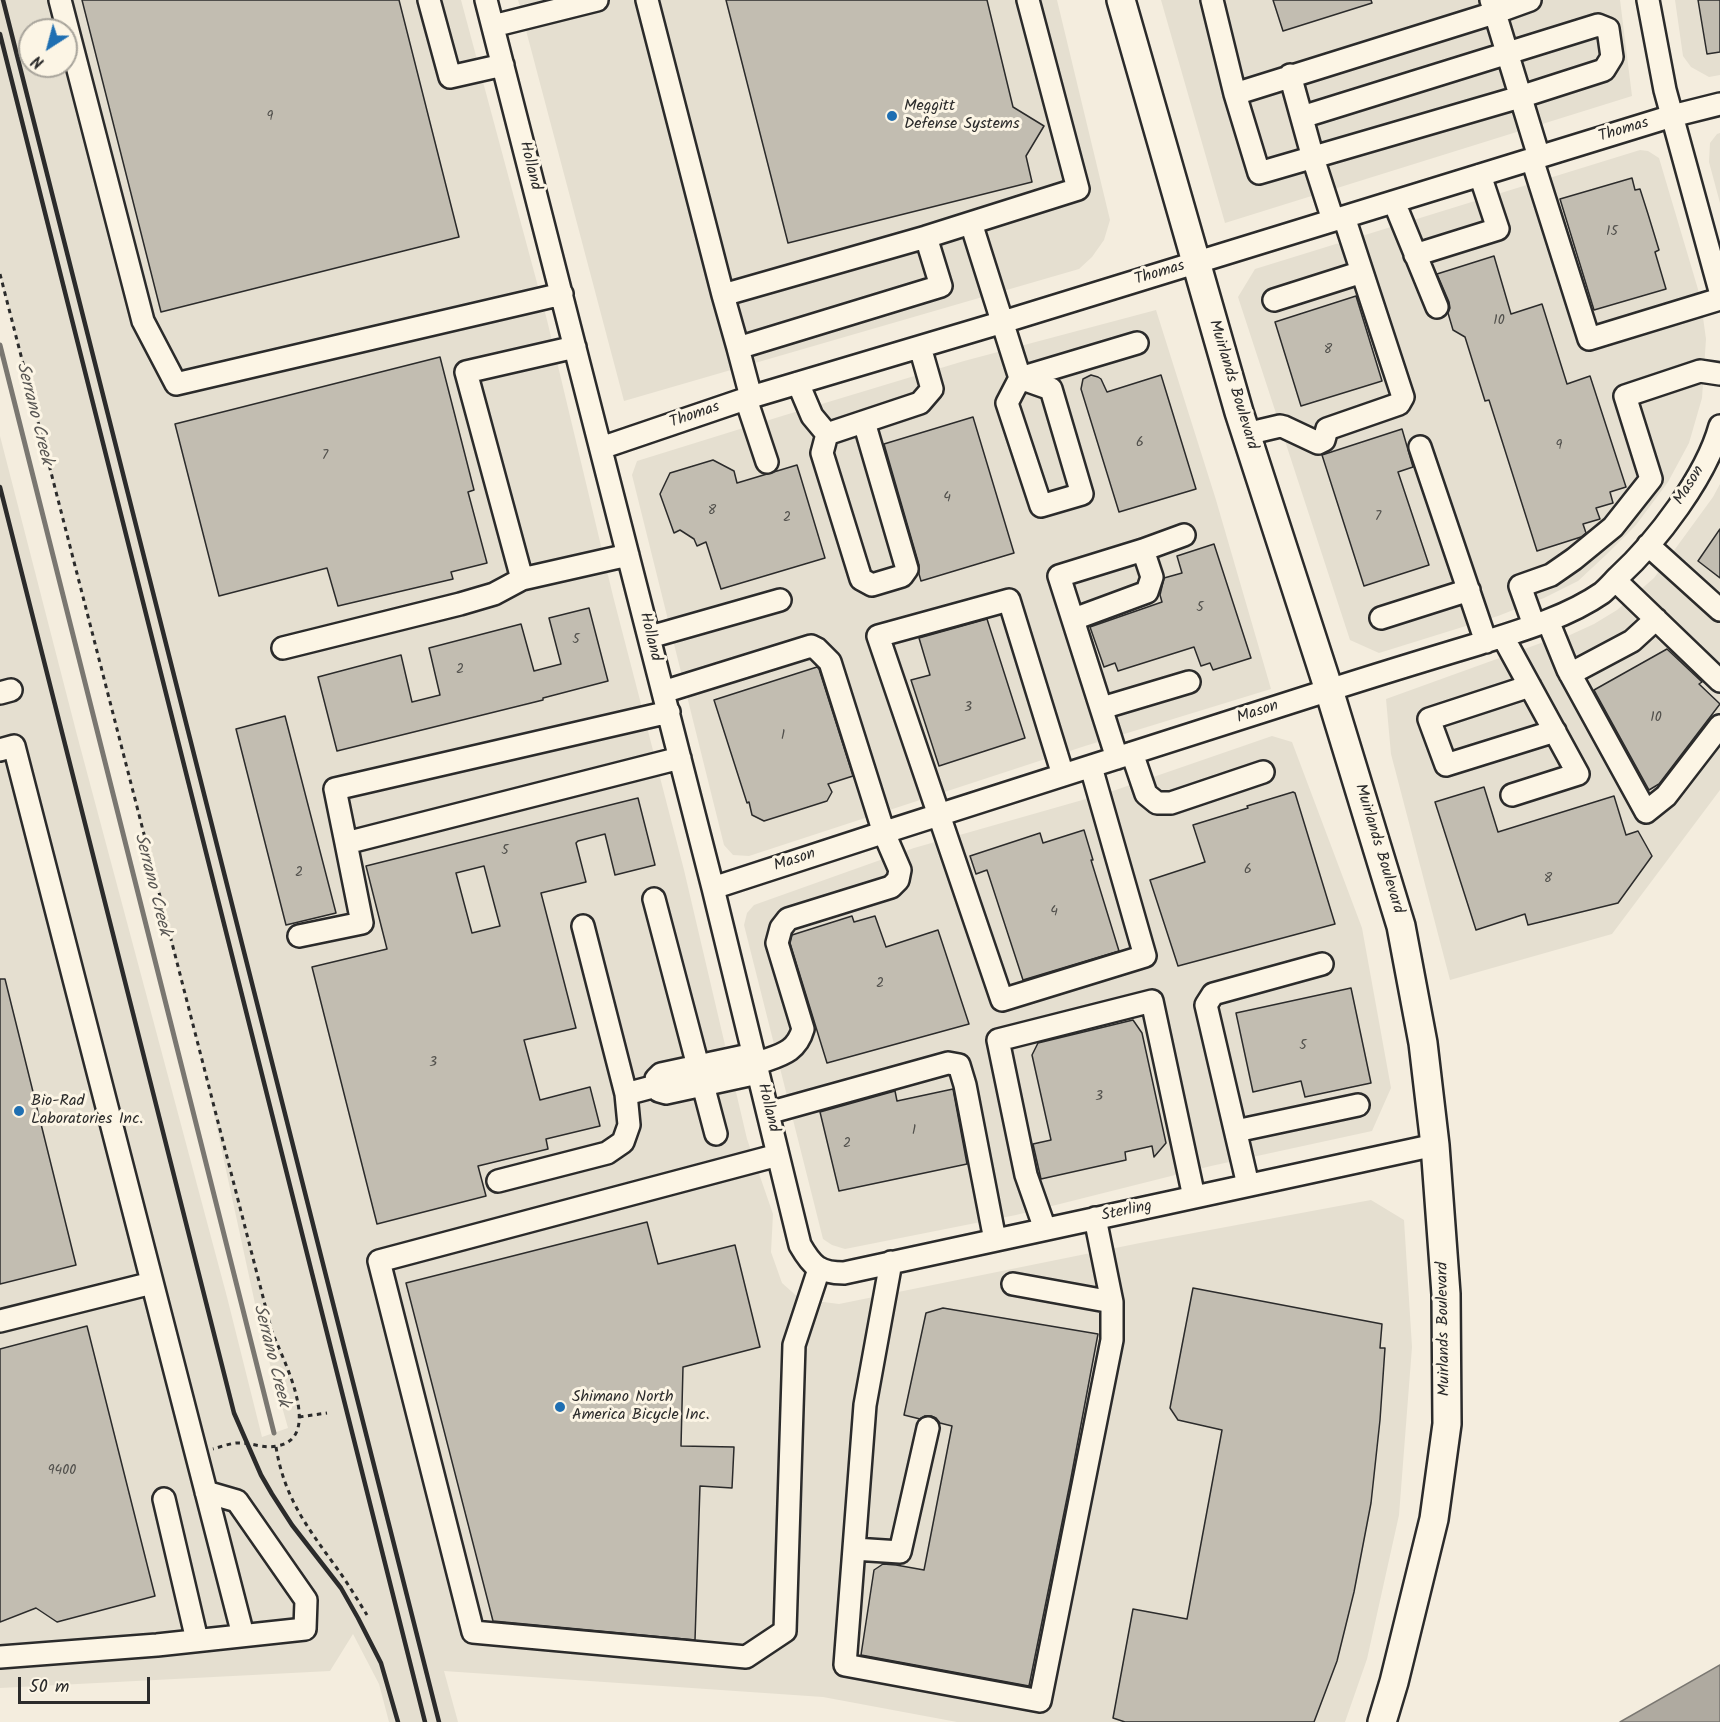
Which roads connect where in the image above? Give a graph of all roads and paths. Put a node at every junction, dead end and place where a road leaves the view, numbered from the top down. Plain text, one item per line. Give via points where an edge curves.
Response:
1 (60, 0) edge
2 (429, 0) edge
3 (486, 0) edge
4 (597, 0) edge
5 (647, 0) edge
6 (1028, 0) edge
7 (1121, 0) edge
8 (1212, 0) edge
9 (1530, 0) edge
10 (1648, 0) edge
11 (1492, 7) edge
12 (493, 26) junction
13 (1507, 54) junction
14 (503, 65) junction
15 (1290, 75) junction
16 (1235, 94) junction
17 (1520, 96) junction
18 (1720, 104) edge
19 (1672, 116) junction
20 (1302, 117) junction
21 (1313, 158) junction
22 (1536, 158) junction
23 (1480, 175) junction
24 (1394, 202) junction
25 (1339, 218) junction
26 (971, 223) junction
27 (926, 237) junction
28 (1415, 255) junction
29 (1196, 262) junction
30 (1362, 272) junction
31 (0, 274) edge
32 (1720, 291) edge
33 (562, 294) junction
34 (723, 296) junction
35 (1720, 299) edge
36 (1274, 300) dead end
37 (1437, 307) dead end
38 (1004, 322) junction
39 (1137, 343) dead end
40 (575, 347) junction
41 (920, 347) junction
42 (738, 348) junction
43 (1720, 374) edge
44 (1020, 378) junction
45 (798, 383) junction
46 (748, 398) junction
47 (864, 422) junction
48 (1720, 426) edge
49 (827, 434) junction
50 (1246, 434) junction
51 (1420, 447) dead end
52 (601, 448) junction
53 (767, 462) dead end
54 (1713, 463) edge
55 (1184, 535) dead end
56 (1648, 545) junction
57 (1143, 550) junction
58 (628, 555) junction
59 (522, 579) junction
60 (1615, 580) junction
61 (1469, 590) junction
62 (780, 600) dead end
63 (1720, 610) edge
64 (1381, 618) dead end
65 (1074, 619) junction
66 (1656, 619) junction
67 (1541, 623) junction
68 (650, 637) junction
69 (1495, 639) junction
70 (283, 648) dead end
71 (1570, 674) junction
72 (1720, 681) edge
73 (1189, 682) dead end
74 (1530, 686) junction
75 (1329, 690) junction
76 (666, 702) junction
77 (1102, 708) junction
78 (1720, 726) edge
79 (1555, 731) junction
80 (0, 750) edge
81 (1125, 756) junction
82 (680, 758) junction
83 (1091, 767) junction
84 (1263, 772) dead end
85 (1063, 776) junction
86 (1512, 795) dead end
87 (939, 815) junction
88 (885, 833) junction
89 (346, 843) junction
90 (713, 888) junction
91 (654, 898) dead end
92 (583, 926) dead end
93 (299, 936) dead end
94 (1322, 964) dead end
95 (756, 1064) junction
96 (700, 1075) junction
97 (626, 1094) junction
98 (1358, 1105) dead end
99 (768, 1113) junction
100 (1236, 1131) junction
101 (716, 1134) dead end
102 (1435, 1145) junction
103 (778, 1155) junction
104 (498, 1181) dead end
105 (1248, 1185) junction
106 (1194, 1197) junction
107 (1095, 1218) junction
108 (1045, 1229) junction
109 (995, 1240) junction
110 (891, 1262) junction
111 (819, 1269) junction
112 (152, 1283) junction
113 (1013, 1284) dead end
114 (1112, 1302) junction
115 (0, 1321) edge
116 (327, 1413) dead end
117 (299, 1417) junction
118 (928, 1428) dead end
119 (276, 1447) junction
120 (196, 1453) junction
121 (206, 1492) junction
122 (164, 1499) dead end
123 (854, 1549) junction
124 (367, 1615) dead end
125 (243, 1635) junction
126 (197, 1640) junction
127 (0, 1657) edge
128 (1382, 1722) edge

1 - 33 street via 143,321 176,384
2 - 14 street via 450,77
3 - 12 street, Holland
4 - 12 street
5 - 34 street
6 - 26 street via 1078,189
7 - 29 main road, Muirlands Boulevard
8 - 16 street
9 - 11 street
10 - 19 street
11 - 13 street
11 - 15 street
12 - 14 street, Holland
13 - 17 street
13 - 17 street via 1598,26 1608,29 1612,57 1604,70
13 - 20 street
14 - 33 street, Holland
15 - 16 street
15 - 20 street
16 - 21 street via 1259,173
17 - 21 street
17 - 22 street
18 - 19 street, Thomas
19 - 22 street, Thomas
19 - 32 street
20 - 21 street
21 - 25 street
22 - 23 street, Thomas
22 - 35 street via 1589,339
23 - 24 street, Thomas
23 - 28 street via 1498,229
24 - 25 street, Thomas
24 - 28 street
25 - 29 street, Thomas
25 - 30 street
26 - 27 street
26 - 38 street
27 - 34 street
27 - 42 street via 941,286
28 - 37 street
29 - 38 street, Thomas
29 - 50 main road, Muirlands Boulevard
30 - 36 street
30 - 50 street via 1403,397 1401,402 1327,429 1324,440 1318,443 1280,426
31 - 117 path via 272,1332 299,1404
33 - 40 street, Holland
34 - 42 street
38 - 41 street, Thomas
38 - 44 street
39 - 44 street
40 - 52 street, Holland
40 - 59 street via 466,372
41 - 45 street, Thomas
41 - 47 street via 932,388 920,403
42 - 46 street
43 - 67 street via 1700,371 1624,396 1651,479 1613,526 1574,559 1551,575 1520,586
44 - 44 street via 1007,403 1041,506 1082,494 1051,389
45 - 46 street, Thomas
45 - 49 street via 812,416
46 - 52 street, Thomas
46 - 53 street
47 - 49 street
47 - 49 street via 907,569 902,576 872,585 861,579 822,453
48 - 54 street, Mason
50 - 75 main road, Muirlands Boulevard
51 - 61 street
52 - 58 street, Holland
54 - 56 street, Mason
55 - 57 street
56 - 60 street, Mason
56 - 63 street
57 - 65 street via 1152,578 1147,592
57 - 65 street via 1059,576
58 - 59 street
58 - 68 street, Holland
59 - 70 street via 471,601
60 - 66 street
60 - 67 street, Mason via 1602,592
61 - 64 street
61 - 69 street
62 - 68 street
65 - 77 street
66 - 71 street via 1632,641
66 - 72 street
67 - 69 street, Mason
67 - 71 street
68 - 76 street, Holland
69 - 74 street
69 - 75 street, Mason
71 - 78 street via 1646,812 1666,796
73 - 77 street
74 - 79 street
74 - 79 street via 1429,718 1446,765
75 - 81 street, Mason
75 - 102 main road, Muirlands Boulevard via 1401,926 1423,1042
76 - 82 street, Holland
76 - 88 street via 811,646 817,649 830,662
76 - 89 street via 335,789
77 - 81 street
79 - 86 street via 1578,774
80 - 112 street via 14,746
81 - 83 street, Mason
81 - 84 street via 1146,794 1157,803 1171,803
82 - 89 street
82 - 90 street, Holland
83 - 85 street, Mason
83 - 87 street via 1145,957 1002,1000
85 - 87 street, Mason
85 - 87 street via 1009,600 878,636
87 - 88 street, Mason
88 - 90 street, Mason
88 - 95 street via 900,870 891,887 788,919 781,928 777,943 803,1029 793,1049
89 - 93 street via 362,923
90 - 95 street, Holland
91 - 96 street
92 - 97 street
94 - 100 street via 1213,994 1206,1005
95 - 96 street
95 - 99 street, Holland
96 - 97 street via 661,1074 656,1078 656,1086
96 - 101 street
97 - 104 street via 629,1125 623,1142 607,1153
98 - 100 street
99 - 103 street, Holland
99 - 109 street via 948,1062 959,1065
100 - 105 street
102 - 105 street, Sterling
102 - 128 main road, Muirlands Boulevard via 1446,1294 1447,1424 1434,1519
103 - 111 street, Holland via 800,1245
103 - 111 street via 379,1261 473,1632 746,1657 785,1631 794,1345
105 - 106 street, Sterling
106 - 107 street, Sterling
106 - 108 street via 1152,1001 998,1040 1026,1176
107 - 108 street, Sterling
107 - 114 street
108 - 109 street, Sterling
109 - 110 street, Sterling
110 - 111 street, Sterling via 844,1273
110 - 123 street via 865,1405
112 - 115 street
112 - 120 street
113 - 114 street
114 - 123 street via 1112,1340 1040,1701 845,1665
116 - 117 path
117 - 119 path via 295,1436
118 - 123 street via 900,1552
119 - 120 path via 234,1443
119 - 124 path via 280,1474 292,1501
120 - 121 street
121 - 125 street
121 - 125 street via 237,1501 306,1600 305,1629
122 - 126 street
125 - 126 street
126 - 127 street

